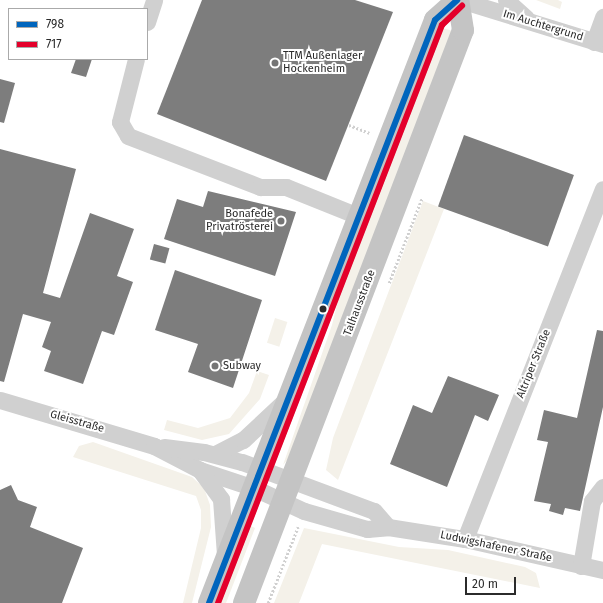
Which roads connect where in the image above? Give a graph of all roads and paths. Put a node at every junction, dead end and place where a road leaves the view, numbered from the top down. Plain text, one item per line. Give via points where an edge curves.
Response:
1 (154, 0) edge
2 (458, 0) edge
3 (506, 0) edge
4 (603, 17) edge
5 (148, 19) edge
6 (530, 22) junction
7 (598, 43) edge
8 (136, 60) edge
9 (348, 125) dead end
10 (388, 140) junction
11 (603, 189) edge
12 (358, 216) junction
13 (288, 399) junction
14 (0, 400) edge
15 (154, 446) junction
16 (215, 454) junction
17 (200, 470) junction
18 (257, 479) junction
19 (291, 482) junction
20 (603, 487) edge
21 (283, 504) junction
22 (388, 527) junction
23 (465, 539) junction
24 (225, 562) junction
25 (581, 566) junction
26 (603, 570) edge
27 (210, 603) edge
28 (244, 603) edge

1 - 5 street
2 - 6 street, Im Auchtergrund
2 - 10 main road via 435,20
2 - 19 main road, Talhausstraße via 463,30
3 - 6 street
4 - 7 street
6 - 7 street, Im Auchtergrund
8 - 12 street via 120,122 128,136 260,187 286,187
9 - 10 path
10 - 12 main road
11 - 23 street, Altriper Straße
12 - 13 main road
13 - 16 street via 243,440
13 - 18 main road
14 - 15 street, Gleisstraße
15 - 16 street, Gleisstraße
15 - 17 street, Gleisstraße
16 - 18 street, Gleisstraße
17 - 18 street, Gleisstraße
17 - 24 street via 220,499
18 - 19 street
18 - 21 street, Ludwigshafener Straße
18 - 24 main road
19 - 21 main road, Talhausstraße
19 - 22 street via 374,511
20 - 25 street via 592,502
21 - 22 street, Ludwigshafener Straße via 367,529
21 - 28 main road, Talhausstraße
22 - 23 street, Ludwigshafener Straße
23 - 25 street, Ludwigshafener Straße
24 - 27 main road
25 - 26 street, Ludwigshafener Straße

